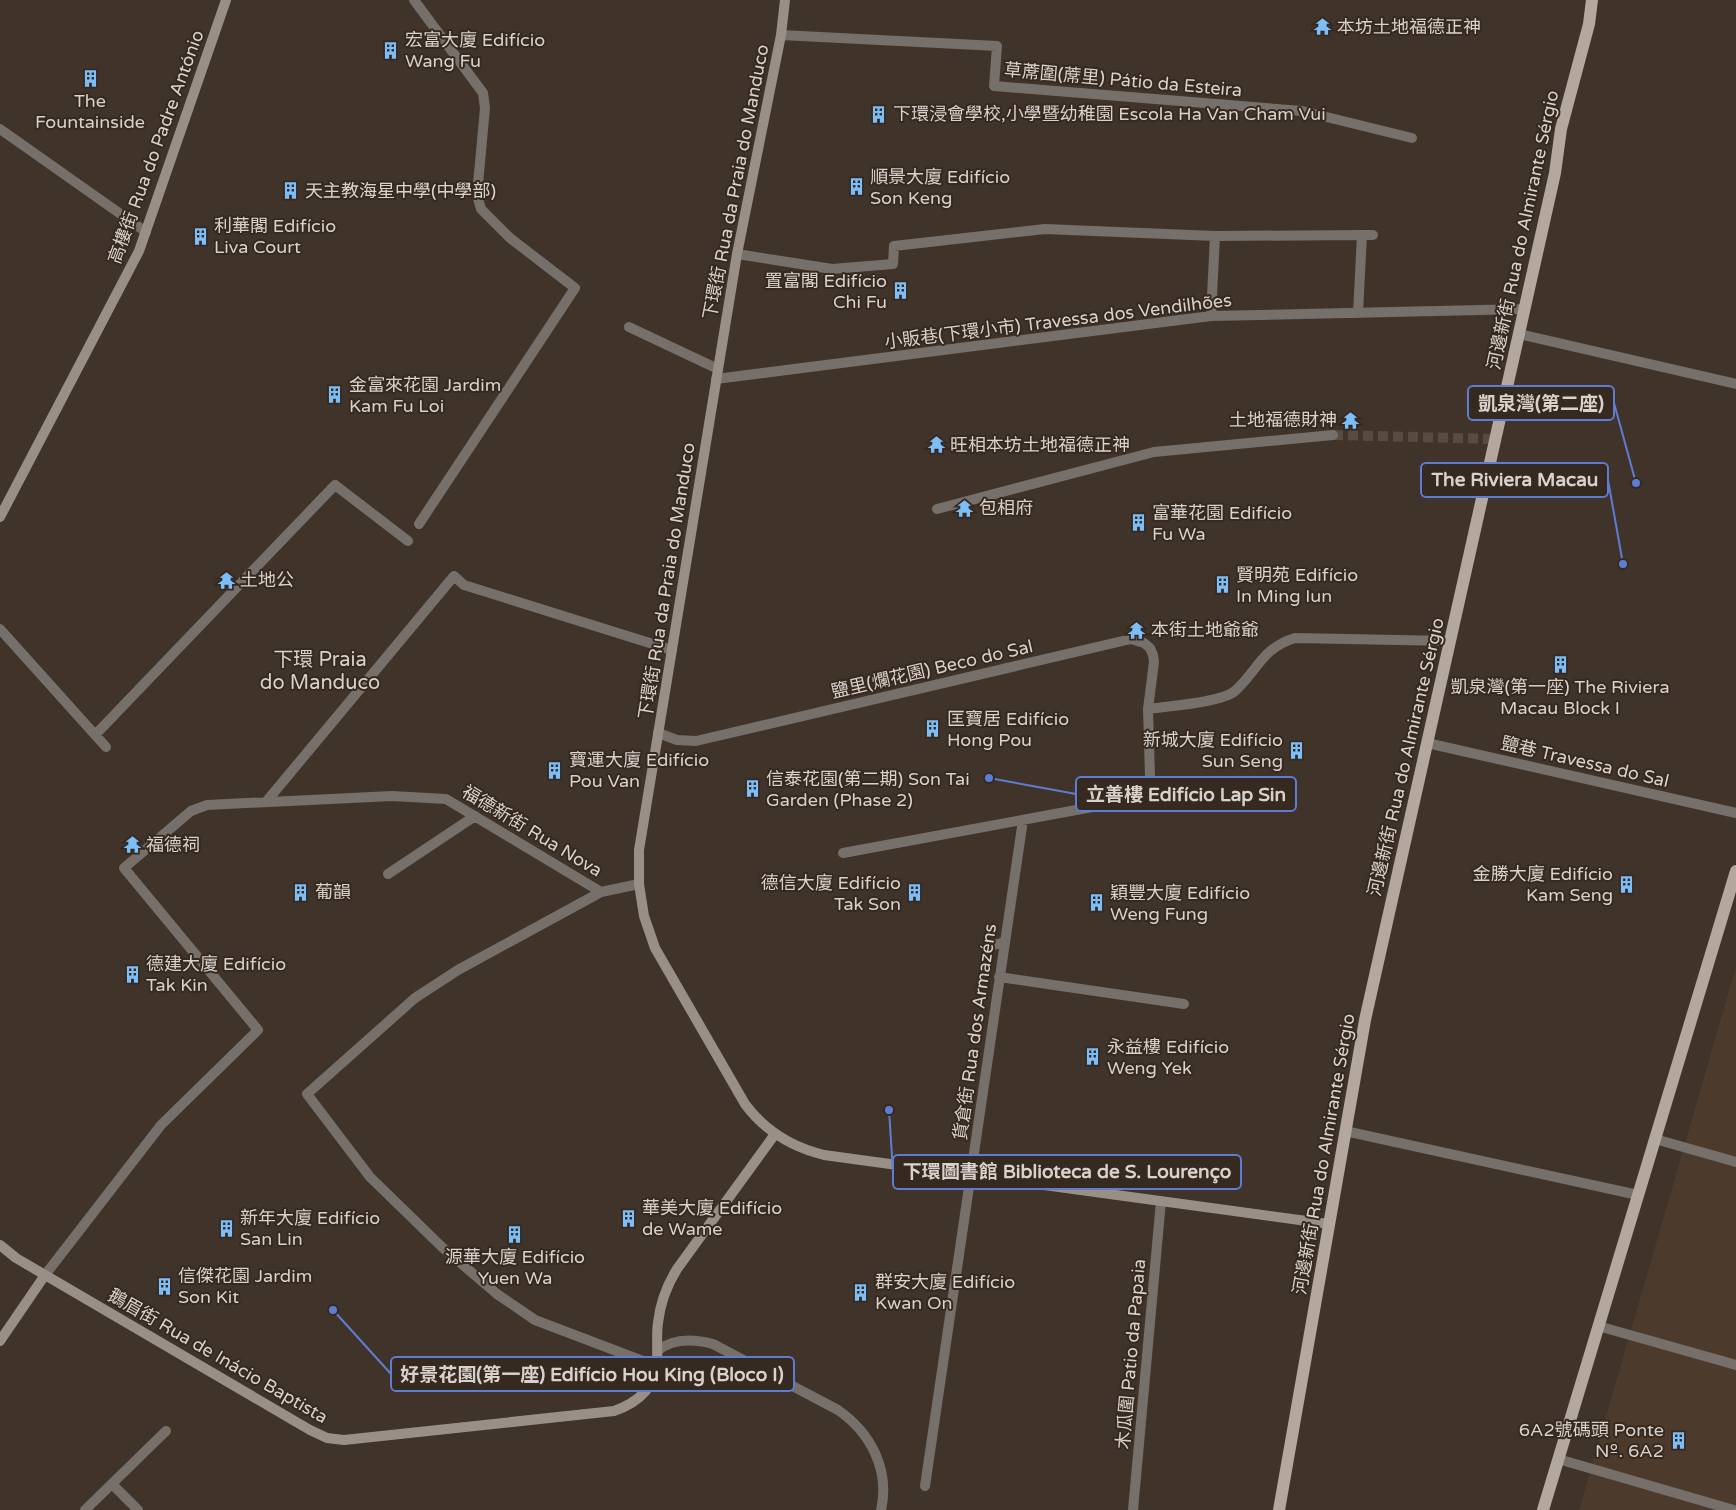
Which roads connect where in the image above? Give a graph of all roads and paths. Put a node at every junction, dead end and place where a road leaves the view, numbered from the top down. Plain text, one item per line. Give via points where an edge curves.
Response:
1 (226, 0) edge
2 (414, 0) edge
3 (785, 0) edge
4 (1592, 4) edge
5 (781, 35) junction
6 (0, 129) edge
7 (1412, 138) dead end
8 (146, 232) junction
9 (1362, 235) junction
10 (1373, 235) dead end
11 (1215, 236) junction
12 (737, 254) junction
13 (1525, 309) junction
14 (1358, 313) junction
15 (1211, 316) junction
16 (629, 327) dead end
17 (1519, 334) junction
18 (717, 374) junction
19 (1736, 384) edge
20 (1334, 435) tunnel mouth
21 (937, 509) dead end
22 (0, 517) edge
23 (419, 524) dead end
24 (408, 541) dead end
25 (0, 629) edge
26 (1450, 641) junction
27 (672, 650) junction
28 (1148, 710) junction
29 (658, 733) junction
30 (96, 734) junction
31 (1427, 743) junction
32 (106, 747) dead end
33 (266, 802) junction
34 (1736, 813) edge
35 (475, 816) junction
36 (1023, 820) junction
37 (843, 854) dead end
38 (1736, 871) edge
39 (388, 874) dead end
40 (639, 884) junction
41 (601, 892) junction
42 (1733, 893) edge
43 (1005, 942) junction
44 (990, 946) dead end
45 (1000, 977) junction
46 (1184, 1004) dead end
47 (1345, 1131) junction
48 (776, 1134) junction
49 (1655, 1139) junction
50 (1736, 1162) edge
51 (970, 1175) junction
52 (1638, 1195) junction
53 (1160, 1201) junction
54 (1329, 1224) junction
55 (0, 1245) edge
56 (45, 1275) junction
57 (1598, 1326) junction
58 (0, 1341) edge
59 (657, 1352) junction
60 (1736, 1365) edge
61 (656, 1366) junction
62 (166, 1431) dead end
63 (1558, 1459) junction
64 (112, 1484) junction
65 (925, 1486) dead end
66 (86, 1510) edge
67 (138, 1510) edge
68 (881, 1510) edge
69 (1134, 1510) edge
70 (1278, 1510) edge
71 (1543, 1510) edge
72 (1734, 1510) edge

1 - 8 street, 高樓街 Rua do Padre António
2 - 23 street via 483,93 485,108 477,195 481,209 510,238 575,288
3 - 5 street, 下環街 Rua da Praia do Manduco
4 - 13 main road, 河邊新街 Rua do Almirante Sérgio via 1561,129 1555,173
5 - 7 street, 草蓆圍(蓆里) Pátio da Esteira via 997,46 994,86 1302,111
5 - 12 street, 下環街 Rua da Praia do Manduco
6 - 8 street
8 - 22 street, 高樓街 Rua do Padre António via 139,252
9 - 10 street
9 - 11 street
9 - 14 street
11 - 12 street via 1045,229 894,246 893,264 832,269
11 - 15 street
12 - 18 street, 下環街 Rua da Praia do Manduco
13 - 14 street, 小販巷(下環小市) Travessa dos Vendilhões
13 - 17 main road, 河邊新街 Rua do Almirante Sérgio
14 - 15 street, 小販巷(下環小市) Travessa dos Vendilhões
15 - 18 street, 小販巷(下環小市) Travessa dos Vendilhões
16 - 18 street
17 - 19 street
17 - 26 main road, 河邊新街 Rua do Almirante Sérgio
18 - 27 street, 下環街 Rua da Praia do Manduco
20 - 21 street via 1154,452
24 - 30 street via 334,485
25 - 30 street
26 - 28 street via 1295,638 1281,642 1268,652 1234,692 1220,699
26 - 31 main road, 河邊新街 Rua do Almirante Sérgio
27 - 29 street, 下環街 Rua da Praia do Manduco
27 - 33 street via 464,584 454,576
28 - 29 street, 鹽里(爛花園) Beco do Sal via 1153,655 1144,643 1131,639 696,741 677,740
28 - 36 street, 鹽里(爛花園) Beco do Sal via 1150,784 1142,795
29 - 40 street, 下環街 Rua da Praia do Manduco via 639,850
30 - 32 street
31 - 34 street, 鹽巷 Travessa do Sal
31 - 47 main road, 河邊新街 Rua do Almirante Sérgio via 1364,1020
33 - 35 street, 福德新街 Rua Nova via 392,796 446,799
33 - 56 street, 福德新街 Rua Nova via 207,805 191,811 124,868 258,1030 161,1125
35 - 39 street
35 - 41 street, 福德新街 Rua Nova
36 - 37 street, 鹽里(爛花園) Beco do Sal
36 - 43 street, 貨倉街 Rua dos Armazéns
38 - 42 main road
40 - 41 street
40 - 48 street, 下環街 Rua da Praia do Manduco via 644,916 655,948 745,1104
41 - 61 street via 458,970 414,998 307,1094 370,1177 443,1248 497,1294 535,1320
42 - 49 main road
43 - 44 street
43 - 45 street, 貨倉街 Rua dos Armazéns
45 - 46 street
45 - 51 street, 貨倉街 Rua dos Armazéns
47 - 52 street
47 - 54 main road, 河邊新街 Rua do Almirante Sérgio
48 - 51 street, 下環街 Rua da Praia do Manduco via 797,1146 824,1155
48 - 59 street, 鵝眉街 Rua de Inácio Baptista via 672,1277 659,1313
49 - 50 street
49 - 52 main road
51 - 53 street, 下環街 Rua da Praia do Manduco
51 - 65 street, 貨倉街 Rua dos Armazéns
52 - 57 main road
53 - 54 street, 下環街 Rua da Praia do Manduco
53 - 69 street, 木瓜圍 Patio da Papaia
54 - 70 main road, 河邊新街 Rua do Almirante Sérgio
55 - 56 street, 鵝眉街 Rua de Inácio Baptista
56 - 58 street
56 - 61 street, 鵝眉街 Rua de Inácio Baptista via 310,1430 335,1440 614,1412 630,1405 644,1393
57 - 60 street
57 - 63 main road
59 - 61 street, 鵝眉街 Rua de Inácio Baptista
59 - 68 street via 686,1340 712,1344 851,1419 862,1430 877,1457 883,1487
62 - 64 street
63 - 71 main road
63 - 72 street
64 - 66 street
64 - 67 street

